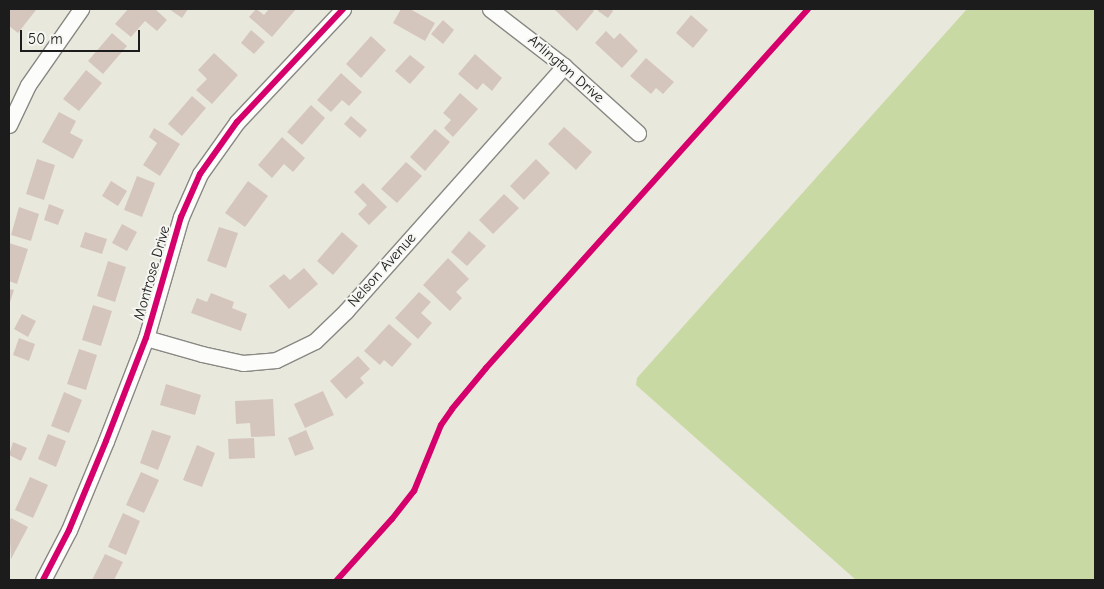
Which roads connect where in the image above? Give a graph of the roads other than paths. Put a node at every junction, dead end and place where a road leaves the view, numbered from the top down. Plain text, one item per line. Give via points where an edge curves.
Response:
1 (81, 9) edge
2 (343, 9) edge
3 (490, 9) edge
4 (564, 66) junction
5 (9, 125) edge
6 (638, 133) dead end
7 (146, 338) junction
8 (43, 580) edge

1 - 5 street via 28,85
2 - 7 street, Montrose Drive via 237,122 200,174 181,218
3 - 4 street, Arlington Drive
4 - 6 street, Arlington Drive
4 - 7 street, Nelson Avenue via 346,311 315,341 276,360 243,363
7 - 8 street, Montrose Drive via 106,441

